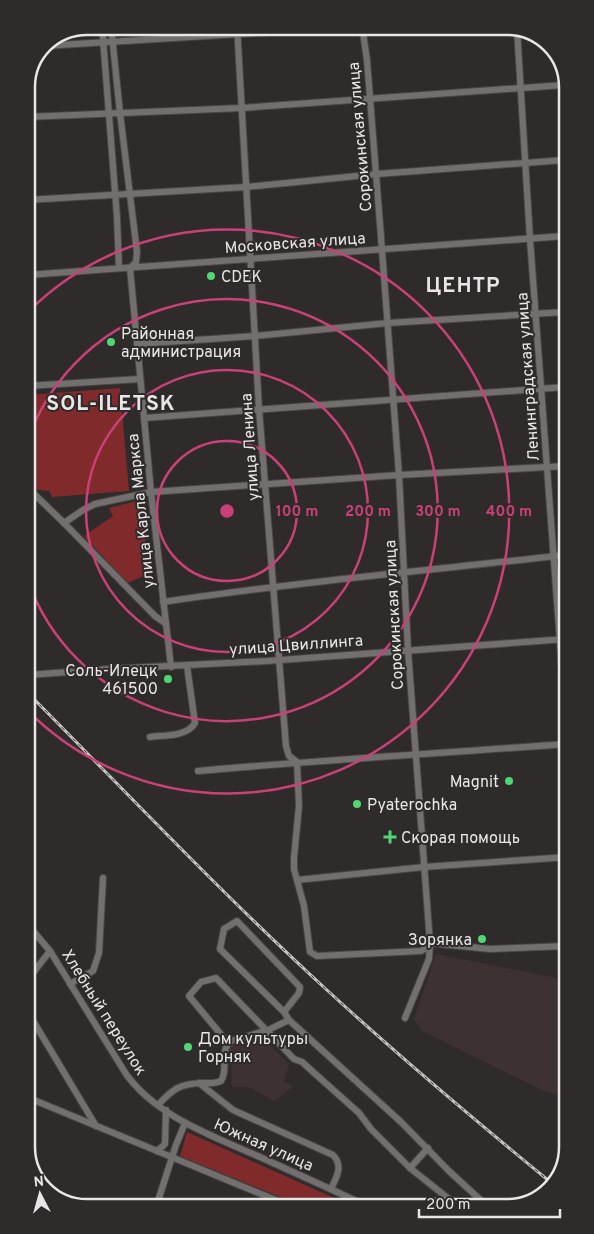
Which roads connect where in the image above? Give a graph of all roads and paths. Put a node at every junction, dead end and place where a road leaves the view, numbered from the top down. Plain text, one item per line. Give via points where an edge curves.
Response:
1 (103, 35) edge
2 (112, 35) edge
3 (221, 35) edge
4 (237, 35) edge
5 (363, 35) edge
6 (518, 36) edge
7 (112, 42) junction
8 (103, 43) junction
9 (56, 45) edge
10 (559, 85) edge
11 (522, 89) junction
12 (370, 100) junction
13 (241, 108) junction
14 (120, 112) junction
15 (109, 114) junction
16 (35, 117) edge
17 (559, 160) edge
18 (526, 163) junction
19 (376, 174) junction
20 (246, 187) junction
21 (131, 195) junction
22 (115, 196) junction
23 (35, 200) edge
24 (559, 237) edge
25 (530, 239) junction
26 (382, 250) junction
27 (250, 260) junction
28 (119, 268) junction
29 (130, 268) junction
30 (35, 274) edge
31 (559, 312) edge
32 (536, 314) junction
33 (388, 323) junction
34 (255, 336) junction
35 (137, 344) junction
36 (140, 379) junction
37 (35, 386) edge
38 (559, 388) edge
39 (542, 389) junction
40 (393, 399) junction
41 (259, 409) junction
42 (144, 418) junction
43 (559, 467) edge
44 (547, 468) junction
45 (399, 475) junction
46 (265, 484) junction
47 (151, 492) junction
48 (35, 495) edge
49 (64, 523) junction
50 (554, 556) junction
51 (559, 556) edge
52 (404, 574) junction
53 (274, 586) junction
54 (163, 602) junction
55 (559, 603) edge
56 (165, 623) junction
57 (559, 640) edge
58 (408, 650) junction
59 (280, 660) junction
60 (187, 666) junction
61 (171, 667) junction
62 (35, 674) edge
63 (150, 737) dead end
64 (559, 745) edge
65 (416, 755) junction
66 (297, 762) junction
67 (198, 771) dead end
68 (559, 858) edge
69 (424, 867) junction
70 (103, 878) dead end
71 (297, 880) junction
72 (35, 933) edge
73 (430, 943) junction
74 (559, 946) edge
75 (50, 951) junction
76 (35, 970) edge
77 (70, 984) junction
78 (284, 1012) junction
79 (405, 1018) dead end
80 (289, 1020) junction
81 (35, 1024) edge
82 (268, 1030) junction
83 (228, 1043) junction
84 (199, 1083) junction
85 (35, 1101) edge
86 (158, 1105) junction
87 (166, 1110) junction
88 (186, 1123) junction
89 (96, 1126) junction
90 (165, 1141) junction
91 (176, 1145) junction
92 (428, 1148) junction
93 (157, 1151) junction
94 (172, 1158) junction
95 (410, 1168) junction
96 (331, 1189) junction
97 (159, 1199) edge
98 (273, 1199) edge
99 (352, 1199) edge
100 (449, 1199) edge
101 (480, 1199) edge

1 - 8 street
2 - 7 street, улица Карла Маркса
3 - 7 street
4 - 13 street, улица Ленина
5 - 12 street, Сорокинская улица
6 - 11 street, Ленинградская улица
7 - 8 street
7 - 14 street, улица Карла Маркса
8 - 9 street
8 - 15 street
10 - 11 street
11 - 12 street
11 - 18 street, Ленинградская улица
12 - 13 street
12 - 19 street, Сорокинская улица
13 - 14 street
13 - 20 street, улица Ленина
14 - 15 street
14 - 21 street, улица Карла Маркса
15 - 16 street
15 - 22 street
17 - 18 street
18 - 19 street
18 - 25 street, Ленинградская улица
19 - 20 street
19 - 26 street, Сорокинская улица
20 - 21 street
20 - 27 street, улица Ленина
21 - 22 street
21 - 29 street, улица Карла Маркса via 137,252 136,262
22 - 23 street
22 - 28 street
24 - 25 street, Московская улица
25 - 26 street, Московская улица
25 - 32 street, Ленинградская улица
26 - 27 street, Московская улица
26 - 33 street, Сорокинская улица
27 - 29 street, Московская улица
27 - 34 street, улица Ленина
28 - 29 street, Московская улица
28 - 30 street, Московская улица
29 - 35 street, улица Карла Маркса
31 - 32 street
32 - 33 street
32 - 39 street, Ленинградская улица
33 - 34 street
33 - 40 street, Сорокинская улица
34 - 35 street
34 - 41 street, улица Ленина
35 - 36 street, улица Карла Маркса
36 - 37 street
36 - 42 street, улица Карла Маркса
38 - 39 street
39 - 40 street
39 - 44 street, Ленинградская улица
40 - 41 street
40 - 45 street, Сорокинская улица
41 - 42 street
41 - 46 street, улица Ленина
42 - 47 street, улица Карла Маркса
43 - 44 street
44 - 45 street
44 - 50 street, Ленинградская улица
45 - 46 street
45 - 52 street, Сорокинская улица
46 - 47 street
46 - 53 street, улица Ленина
47 - 49 street via 95,504
47 - 54 street, улица Карла Маркса
48 - 49 street
49 - 56 street
50 - 51 street
50 - 52 street
50 - 55 street, Ленинградская улица
52 - 53 street
52 - 58 street, Сорокинская улица
53 - 54 street
53 - 59 street, улица Ленина
54 - 56 street, улица Карла Маркса
56 - 61 street, улица Карла Маркса
57 - 58 street, улица Цвиллинга
58 - 59 street, улица Цвиллинга
58 - 65 street, Сорокинская улица
59 - 60 street, улица Цвиллинга
59 - 66 street, улица Ленина via 286,746 289,756
60 - 61 street, улица Цвиллинга
60 - 63 street via 195,724 185,732
61 - 62 street, улица Цвиллинга
64 - 65 street
65 - 66 street
65 - 69 street, Сорокинская улица
66 - 67 street
66 - 71 street, улица Ленина via 299,806 294,857
68 - 69 street
69 - 71 street
69 - 73 street, Сорокинская улица
70 - 77 street via 99,953 93,970
71 - 73 street, улица Ленина via 310,952 317,956 421,951
72 - 75 street, Хлебный переулок
73 - 74 street via 490,949
73 - 79 street, Сорокинская улица via 429,959
75 - 76 street, Хлебный переулок
75 - 77 street, Хлебный переулок
77 - 86 street, Хлебный переулок via 126,1074 140,1092
78 - 78 street via 220,949 224,929 237,921 300,988
78 - 80 street
80 - 82 street
80 - 92 street
81 - 89 street
82 - 83 street
82 - 83 street via 216,978 201,982 189,996
82 - 95 street via 294,1059 302,1062 359,1113
83 - 84 street via 223,1078 215,1083
84 - 86 street via 178,1087
84 - 96 street via 232,1110 333,1155 339,1170
85 - 89 street
86 - 87 street, Хлебный переулок
87 - 88 street, Хлебный переулок
87 - 90 street
88 - 91 street
88 - 96 street, Южная улица
89 - 93 street
90 - 91 street
90 - 93 street
91 - 94 street
92 - 95 street
92 - 101 street
93 - 94 street
94 - 97 street
94 - 98 street
95 - 100 street
96 - 99 street, Южная улица

